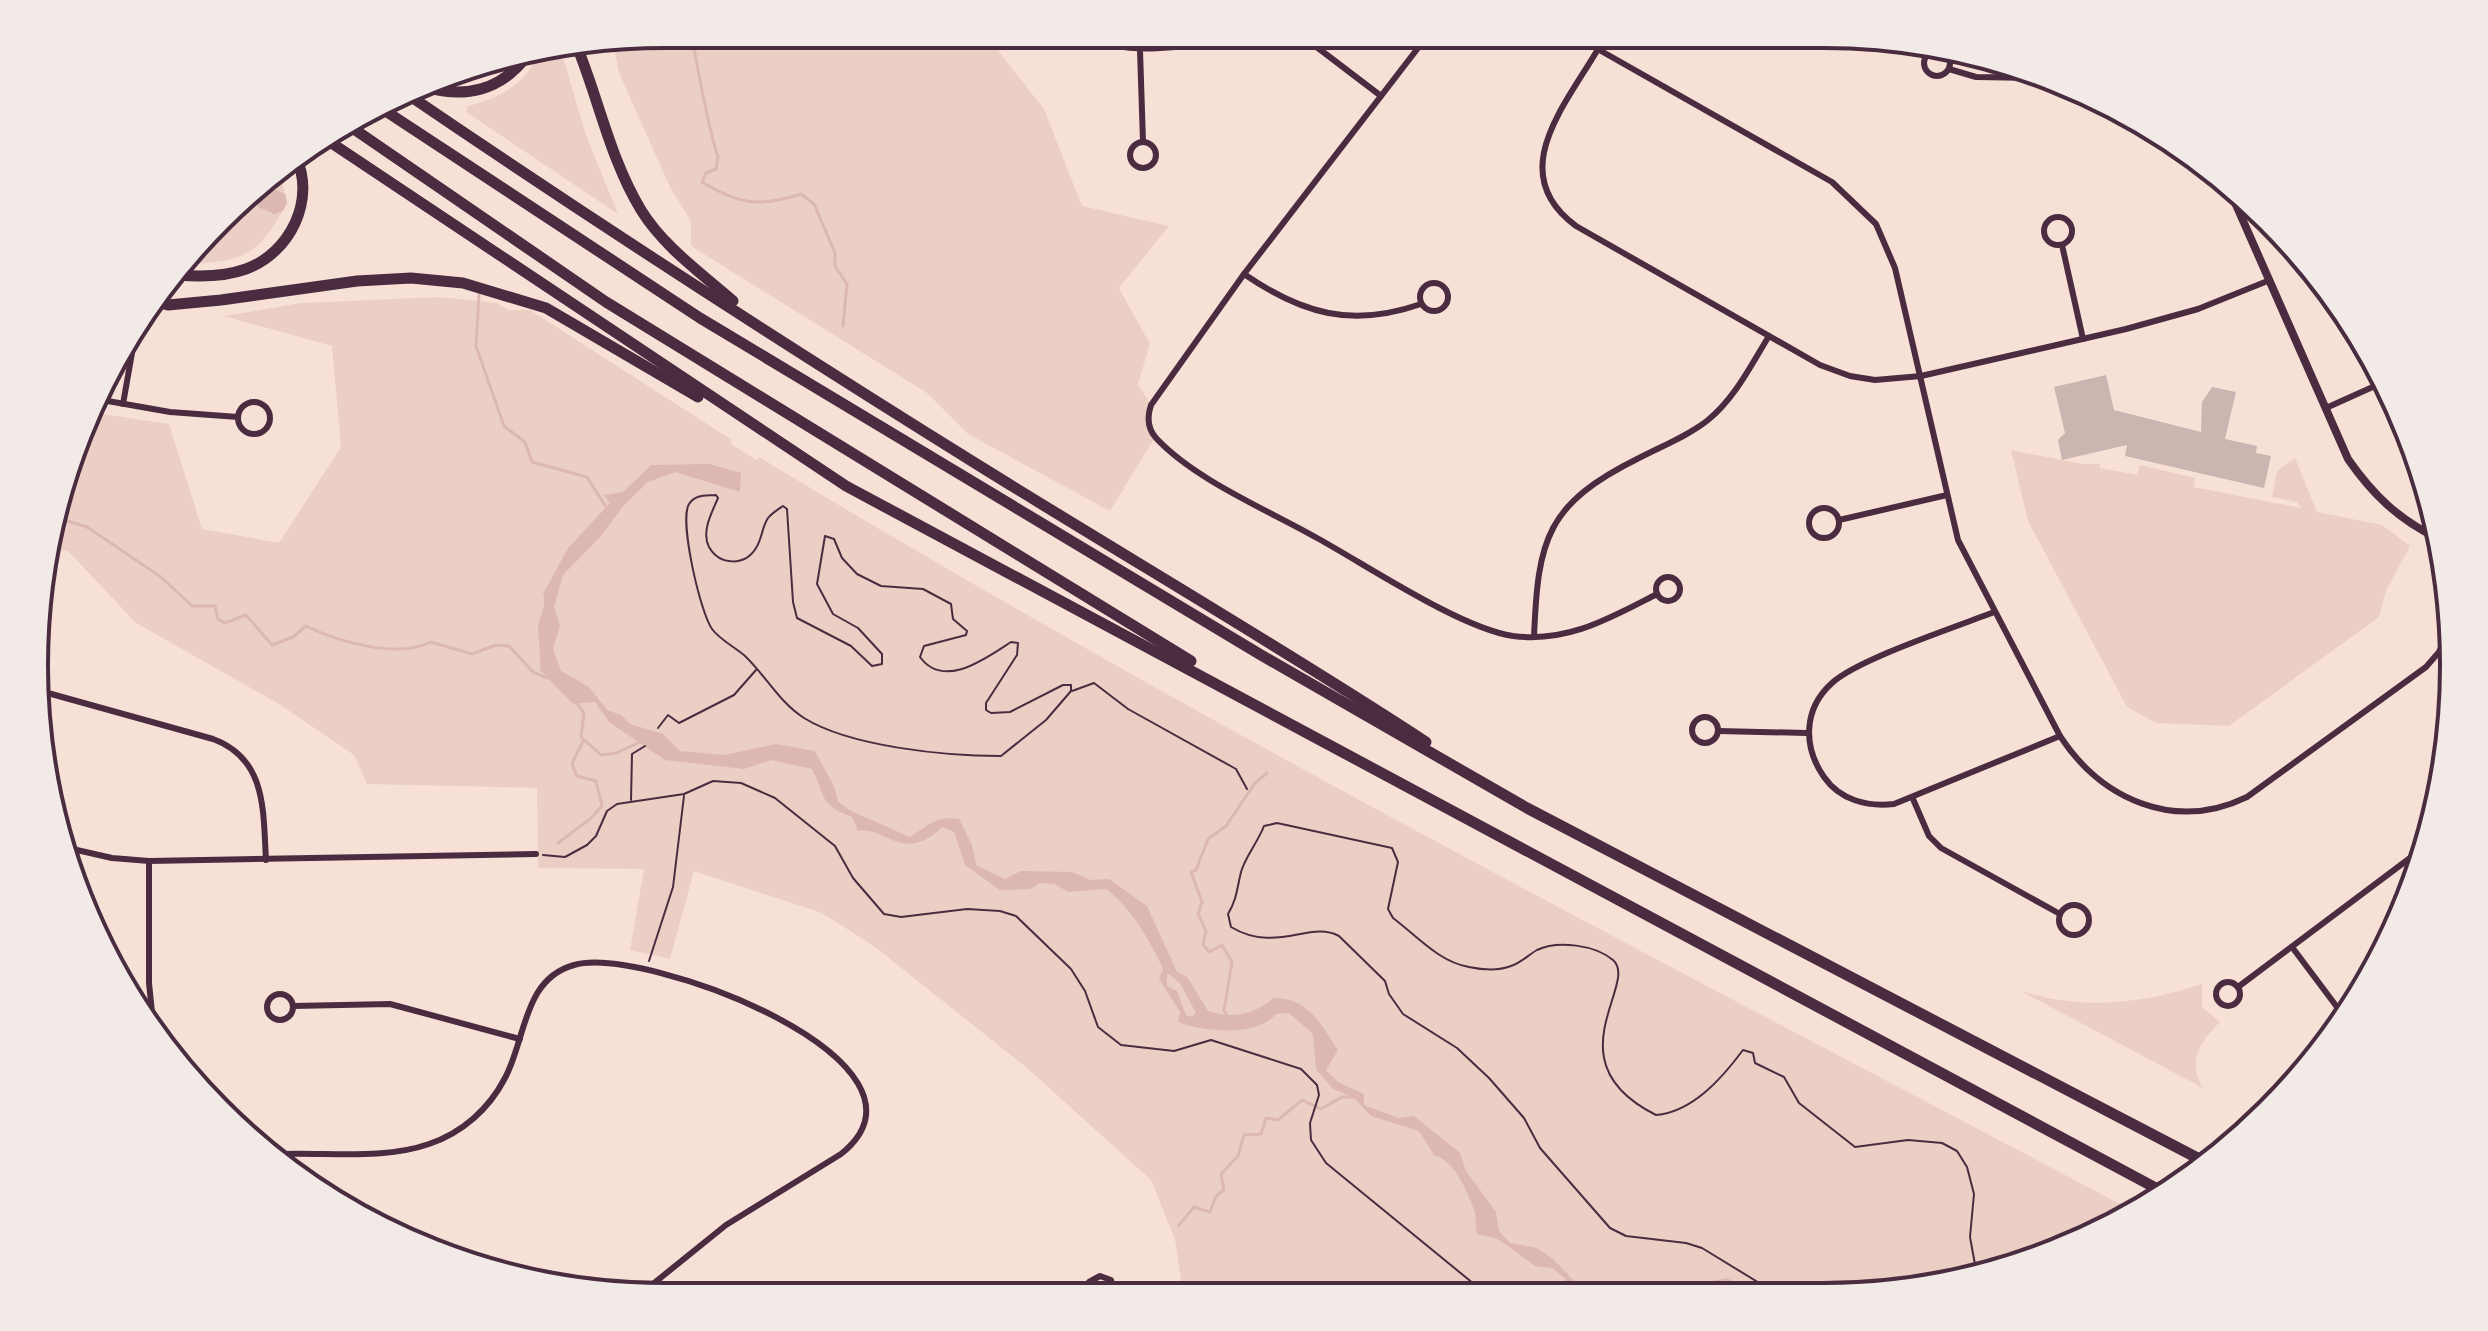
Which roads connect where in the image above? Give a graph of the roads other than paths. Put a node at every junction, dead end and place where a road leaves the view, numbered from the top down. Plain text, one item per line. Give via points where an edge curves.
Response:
1 (1125, 48) edge
2 (1156, 48) edge
3 (1318, 48) edge
4 (1418, 48) edge
5 (1598, 49) joint
6 (1140, 50) junction
7 (581, 54) edge
8 (1926, 57) edge
9 (1949, 61) edge
10 (519, 66) edge
11 (1949, 69) junction
12 (2010, 78) edge
13 (440, 91) edge
14 (1381, 96) junction
15 (417, 101) edge
16 (389, 113) edge
17 (357, 131) edge
18 (1143, 142) junction
19 (334, 145) edge
20 (299, 169) edge
21 (2238, 209) edge
22 (2062, 245) junction
23 (1244, 274) junction
24 (188, 275) edge
25 (2270, 280) junction
26 (165, 304) edge
27 (1421, 304) junction
28 (761, 325) junction
29 (1769, 336) junction
30 (2083, 339) junction
31 (131, 356) edge
32 (1921, 376) junction
33 (2373, 387) edge
34 (108, 401) edge
35 (717, 403) junction
36 (123, 404) junction
37 (2326, 408) junction
38 (238, 417) junction
39 (1947, 495) junction
40 (1839, 520) junction
41 (2425, 531) edge
42 (1657, 594) junction
43 (1994, 612) junction
44 (1534, 637) junction
45 (2440, 651) edge
46 (49, 693) edge
47 (1290, 722) junction
48 (1719, 731) junction
49 (1807, 733) junction
50 (2060, 736) junction
51 (1913, 799) junction
52 (1527, 808) junction
53 (77, 850) edge
54 (536, 854) road end
55 (2408, 859) edge
56 (266, 860) junction
57 (149, 861) junction
58 (2060, 914) junction
59 (2292, 947) junction
60 (2238, 987) junction
61 (293, 1006) junction
62 (2337, 1007) edge
63 (152, 1008) edge
64 (520, 1039) junction
65 (288, 1154) edge
66 (2195, 1157) edge
67 (2153, 1187) edge
68 (654, 1283) edge
69 (1090, 1283) edge
70 (1114, 1283) edge

1 - 6 street
2 - 6 street
3 - 14 street
4 - 14 street
5 - 29 street via 1545,141 1542,174 1548,196 1576,226
5 - 32 street via 1832,182 1862,208 1887,244
6 - 18 street
7 - 28 highway via 625,180 642,211 661,236
8 - 11 street via 1925,70 1932,76
9 - 11 street
10 - 13 highway via 489,87
11 - 12 street via 1976,77
14 - 23 street
15 - 28 highway
16 - 52 highway via 700,318
17 - 47 highway via 606,302
18 - 18 street via 1132,149 1131,158 1144,168 1156,157 1151,145
19 - 35 highway
20 - 24 highway via 302,204 286,239 249,268
21 - 25 street
22 - 22 street via 2071,237 2070,224 2053,218 2044,226 2045,239
22 - 30 street
23 - 27 street via 1276,296 1328,314 1371,315
23 - 44 street via 1151,405 1148,424 1155,437 1212,479 1435,604 1497,633
25 - 30 street via 2198,309
25 - 37 street
26 - 35 highway via 357,281 411,278 463,283 546,308 684,391
27 - 27 street via 1432,311 1443,308 1446,291 1430,284 1421,292
28 - 52 highway via 983,468 1272,641
29 - 32 street via 1850,376
29 - 44 street via 1717,412 1688,434 1607,474 1566,509 1541,553
30 - 32 street
31 - 36 street
32 - 39 street
33 - 37 street
34 - 36 street
35 - 47 highway via 846,486
36 - 38 street
37 - 41 street via 2363,481 2395,514
38 - 38 street via 240,427 253,435 267,429 270,420 266,406 257,402 244,405
39 - 40 street
39 - 43 street via 1958,540
40 - 40 street via 1831,510 1821,509 1813,513 1810,526 1818,537 1827,538 1838,529
42 - 42 street via 1673,600 1680,593 1679,583 1663,578 1656,585
42 - 44 street via 1580,631
43 - 49 street via 1841,677 1814,709
43 - 50 street
45 - 50 street via 2426,667 2261,790 2228,805 2181,812 2139,804 2094,778
46 - 56 street via 233,748 250,766 261,790
47 - 67 highway
48 - 48 street via 1713,719 1704,717 1692,729 1702,743 1715,739
48 - 49 street
49 - 51 street via 1816,766 1846,797 1877,806
50 - 51 street
51 - 58 street via 1929,836 1941,848
52 - 66 highway
53 - 57 street
54 - 56 street
55 - 59 street
56 - 57 street
57 - 63 street
58 - 58 street via 2059,923 2067,933 2077,934 2087,926 2080,906
59 - 60 street
59 - 62 street
60 - 60 street via 2223,983 2217,989 2218,1001 2225,1006 2237,1003
61 - 61 street via 286,995 277,994 266,1007 273,1018 282,1020
61 - 64 street via 390,1004
64 - 65 street via 505,1079 488,1104 444,1138 404,1151
64 - 68 street via 532,1001 557,972 591,963 647,970 728,995 797,1031 857,1077 866,1114 854,1144 726,1225
69 - 70 street via 1104,1276

